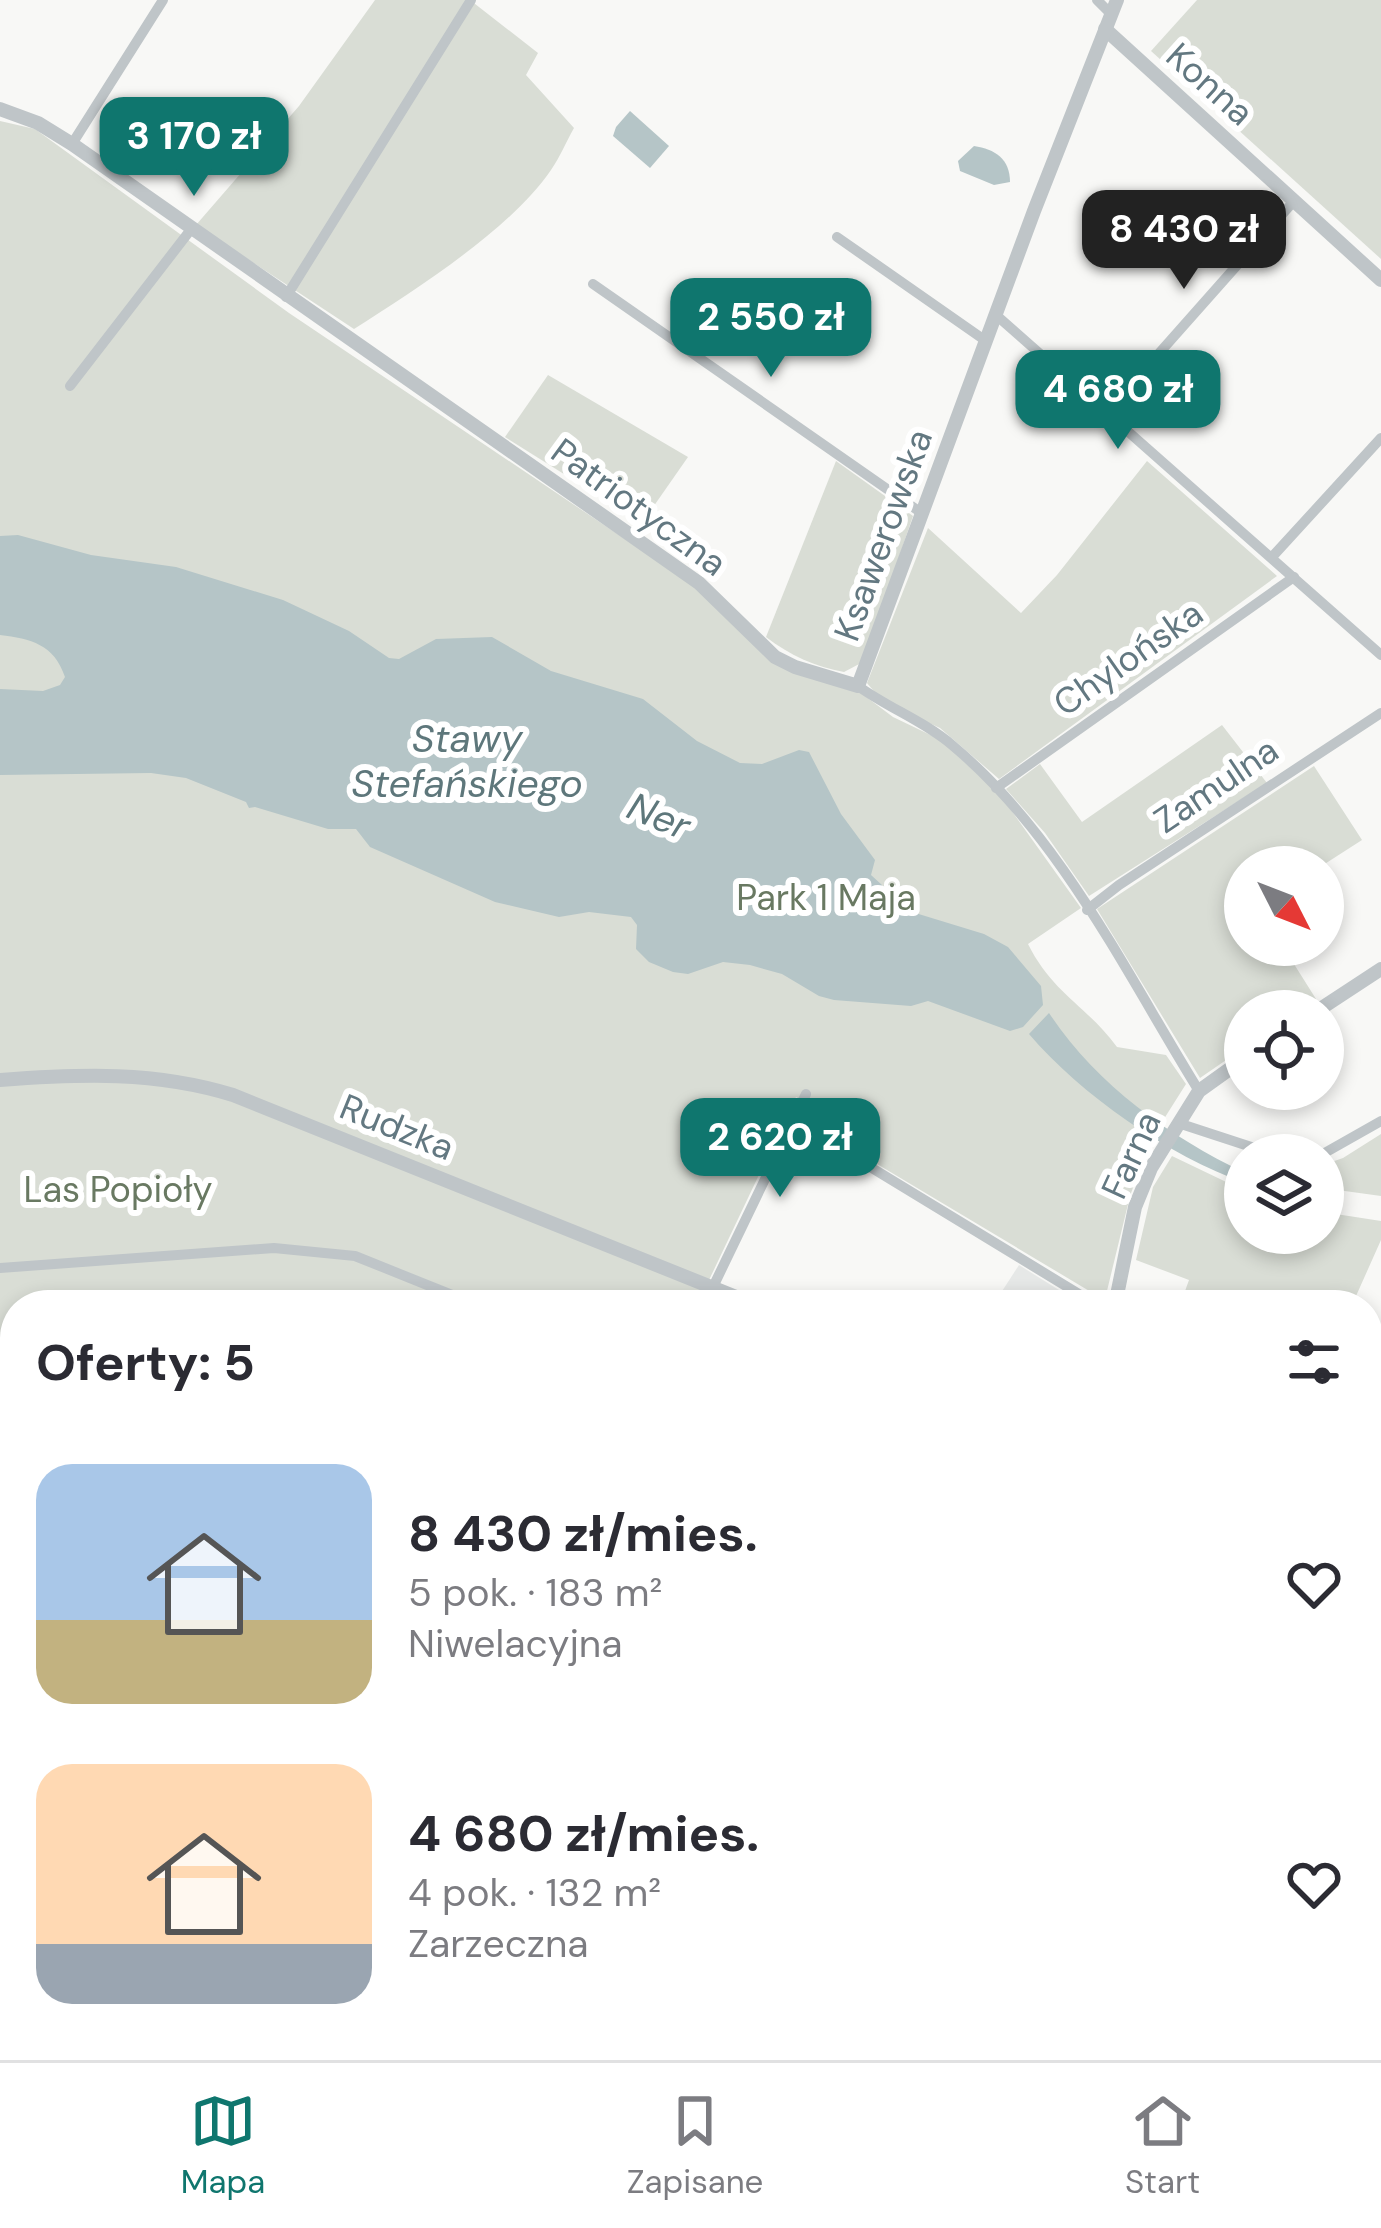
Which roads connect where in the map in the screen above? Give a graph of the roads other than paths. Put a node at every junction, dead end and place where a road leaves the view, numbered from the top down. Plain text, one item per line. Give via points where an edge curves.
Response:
1 (163, 0) edge
2 (471, 0) edge
3 (1097, 0) edge
4 (1111, 14) edge
5 (0, 110) edge
6 (72, 144) junction
7 (1294, 201) junction
8 (192, 228) junction
9 (836, 237) dead end
10 (1381, 280) edge
11 (593, 284) dead end
12 (286, 297) junction
13 (996, 314) junction
14 (986, 341) junction
15 (70, 386) dead end
16 (1107, 412) junction
17 (1381, 438) edge
18 (923, 514) junction
19 (1272, 557) junction
20 (1294, 578) junction
21 (1381, 655) edge
22 (858, 686) junction
23 (1381, 713) edge
24 (996, 788) junction
25 (1087, 910) junction
26 (1381, 969) edge
27 (1344, 993) edge
28 (1224, 1072) edge
29 (0, 1080) edge
30 (1198, 1090) junction
31 (806, 1094) dead end
32 (793, 1120) junction
33 (1381, 1121) edge
34 (1176, 1126) junction
35 (1224, 1140) edge
36 (1344, 1142) edge
37 (0, 1268) edge
38 (713, 1287) junction
39 (440, 1290) edge
40 (720, 1290) edge
41 (1072, 1290) edge
42 (1118, 1290) edge

1 - 6 street
2 - 12 street
3 - 4 street
4 - 7 street, Konna
4 - 13 street, Ksawerowska
5 - 6 street, Patriotyczna
6 - 8 street, Patriotyczna
7 - 10 street, Konna
7 - 16 street
8 - 12 street, Patriotyczna
8 - 15 street
9 - 14 street
11 - 18 street
12 - 22 street, Patriotyczna via 699,583 775,656
13 - 14 street, Ksawerowska
13 - 16 street
14 - 18 street, Ksawerowska
16 - 19 street
17 - 19 street
18 - 22 street, Ksawerowska
19 - 20 street
20 - 21 street
20 - 24 street, Chylońska
22 - 24 street, Patriotyczna via 948,741
23 - 25 street, Zamulna
24 - 25 street, Patriotyczna
25 - 30 street, Patriotyczna
26 - 27 street
28 - 30 street, Farna
29 - 38 street, Rudzka via 125,1074 233,1094
30 - 34 street, Farna
31 - 32 street
32 - 38 street
32 - 41 street
33 - 36 street
34 - 35 street
34 - 42 street, Farna via 1135,1208
37 - 39 street via 274,1248 355,1256
38 - 40 street, Rudzka

